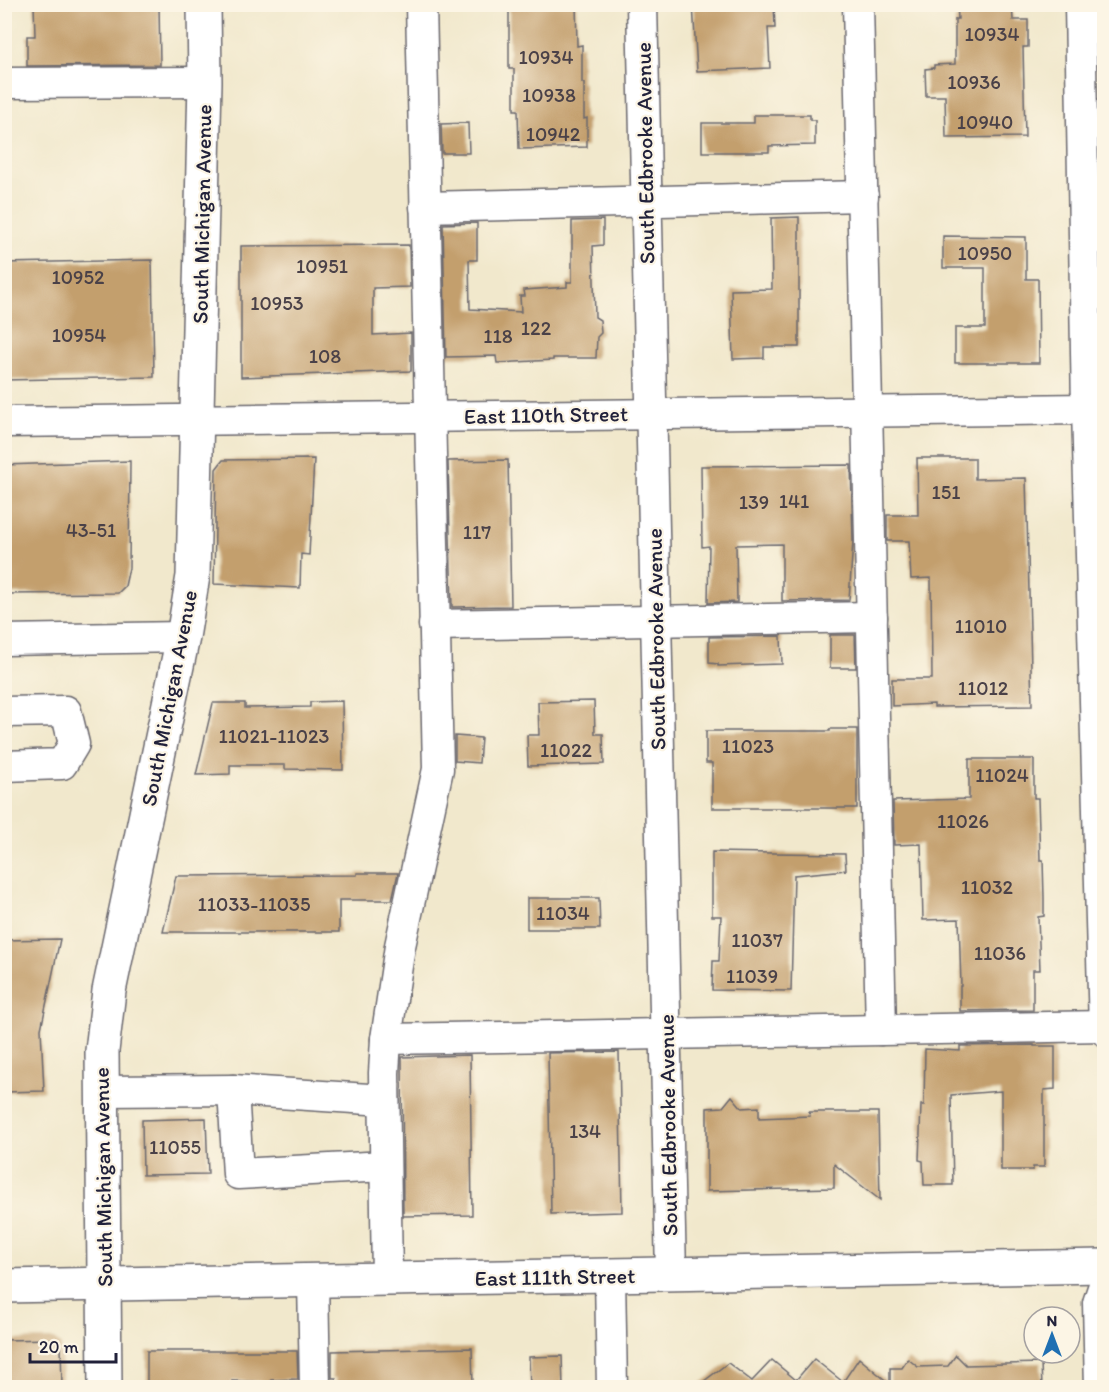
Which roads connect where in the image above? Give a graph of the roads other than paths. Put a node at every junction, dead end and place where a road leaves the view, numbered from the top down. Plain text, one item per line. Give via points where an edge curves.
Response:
1 (204, 4) edge
2 (420, 4) edge
3 (642, 4) edge
4 (858, 4) edge
5 (1080, 4) edge
6 (4, 82) edge
7 (204, 82) junction
8 (863, 196) junction
9 (646, 202) junction
10 (425, 207) junction
11 (1087, 409) junction
12 (867, 411) junction
13 (651, 414) junction
14 (430, 417) junction
15 (197, 420) junction
16 (4, 422) edge
17 (872, 617) junction
18 (656, 621) junction
19 (435, 625) junction
20 (183, 637) junction
21 (4, 640) edge
22 (4, 712) edge
23 (4, 766) edge
24 (1104, 1026) edge
25 (881, 1030) junction
26 (1104, 1030) edge
27 (666, 1034) junction
28 (386, 1040) junction
29 (234, 1090) junction
30 (102, 1091) junction
31 (384, 1100) junction
32 (386, 1166) junction
33 (1104, 1266) edge
34 (671, 1274) junction
35 (610, 1276) junction
36 (312, 1280) junction
37 (387, 1280) junction
38 (104, 1284) junction
39 (1104, 1285) edge
40 (4, 1286) edge
41 (105, 1388) edge
42 (315, 1388) edge
43 (612, 1388) edge
44 (1100, 1388) edge

1 - 7 main road, South Michigan Avenue
2 - 10 street
3 - 9 street, South Edbrooke Avenue
4 - 8 street
5 - 11 street
6 - 7 street
7 - 15 main road, South Michigan Avenue
8 - 9 street
8 - 12 street
9 - 10 street
9 - 13 street, South Edbrooke Avenue
10 - 14 street
11 - 12 street, East 110th Street
11 - 24 street
12 - 13 street, East 110th Street
12 - 17 street
13 - 14 street, East 110th Street
13 - 18 street, South Edbrooke Avenue
14 - 15 street, East 110th Street
14 - 19 street
15 - 16 street, East 110th Street
15 - 20 main road, South Michigan Avenue via 193,576
17 - 18 street
17 - 25 street
18 - 19 street
18 - 27 street, South Edbrooke Avenue
19 - 28 street via 438,769 400,946
20 - 21 street
20 - 30 main road, South Michigan Avenue via 109,991
22 - 23 street via 66,711 74,744 62,764
24 - 25 street
24 - 26 street
25 - 27 street
27 - 28 street
27 - 34 street, South Edbrooke Avenue
28 - 31 street
29 - 30 street
29 - 31 street
29 - 32 street via 238,1174
30 - 38 main road, South Michigan Avenue
31 - 32 street
32 - 37 street
33 - 34 main road, East 111th Street
34 - 35 main road, East 111th Street
35 - 37 main road, East 111th Street
35 - 43 street
36 - 37 main road, East 111th Street
36 - 38 main road, East 111th Street
36 - 42 street
38 - 40 main road, East 111th Street
38 - 41 main road, South Michigan Avenue
39 - 44 street via 1098,1303

